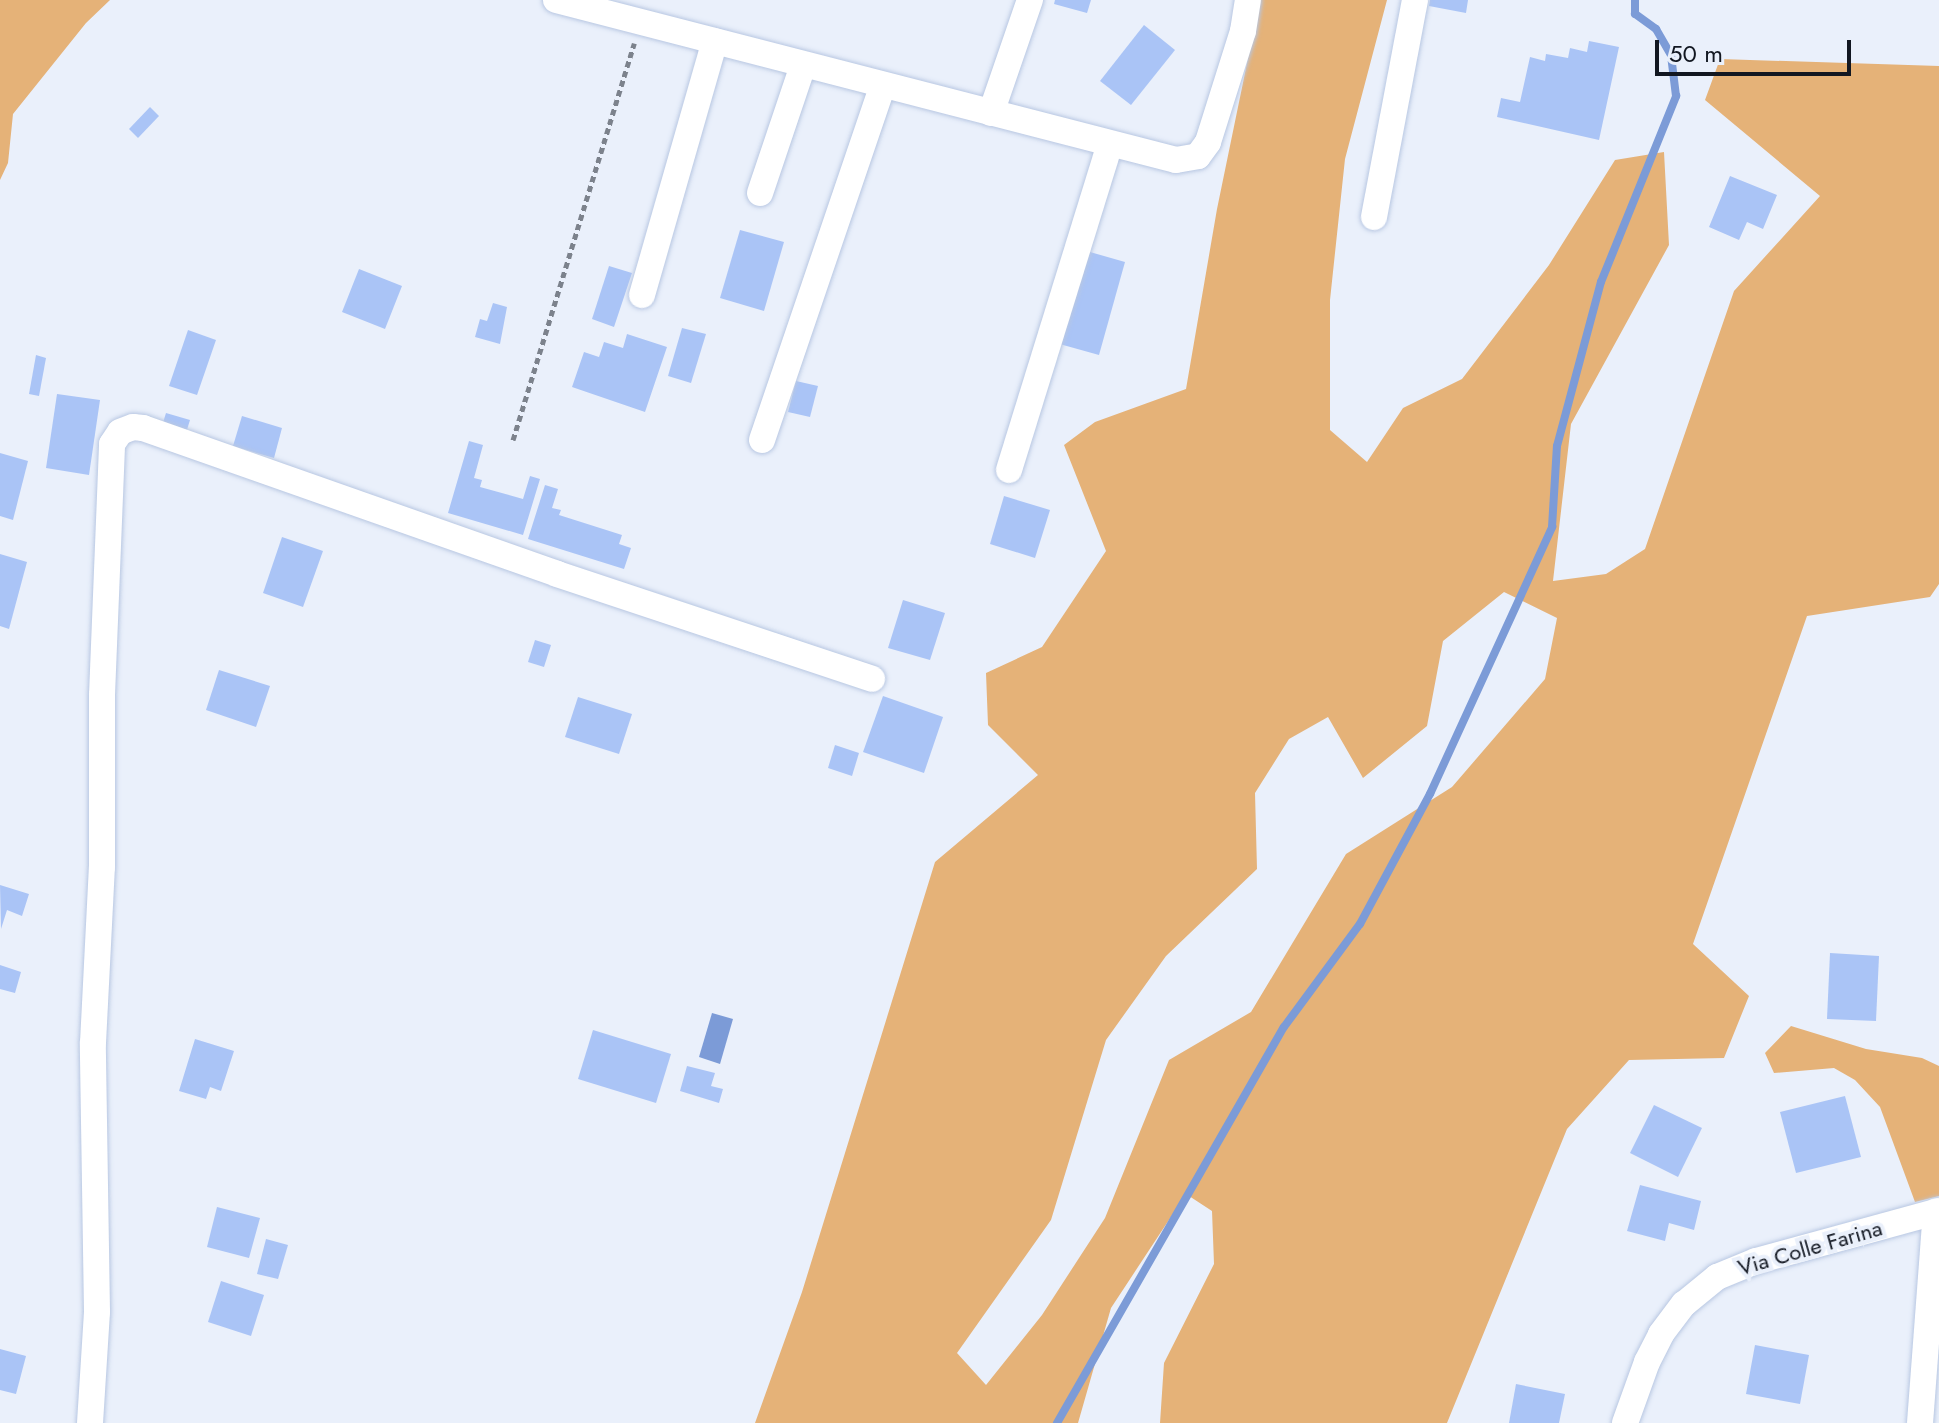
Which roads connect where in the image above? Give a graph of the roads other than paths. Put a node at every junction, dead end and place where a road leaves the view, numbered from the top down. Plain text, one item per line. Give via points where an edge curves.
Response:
1 (556, 0) edge
2 (1030, 0) edge
3 (1248, 0) edge
4 (1415, 0) edge
5 (715, 41) junction
6 (803, 65) junction
7 (883, 85) junction
8 (991, 113) junction
9 (1110, 144) junction
10 (760, 193) dead end
11 (1374, 217) dead end
12 (642, 295) dead end
13 (762, 440) dead end
14 (1009, 470) dead end
15 (872, 679) dead end
16 (1938, 1212) edge
17 (90, 1423) edge
18 (1625, 1423) edge
19 (1920, 1423) edge

1 - 5 street
2 - 8 street
3 - 9 street via 1243,31 1202,152 1176,160
4 - 11 street
5 - 6 street
5 - 12 street
6 - 7 street
6 - 10 street
7 - 8 street
7 - 13 street
8 - 9 street
9 - 14 street
15 - 17 street via 143,428 128,428 116,436 102,695 102,867 93,1043 97,1312
16 - 18 street, Via Colle Farina via 1756,1261 1717,1277 1665,1327
16 - 19 street, Via Colle Farina

